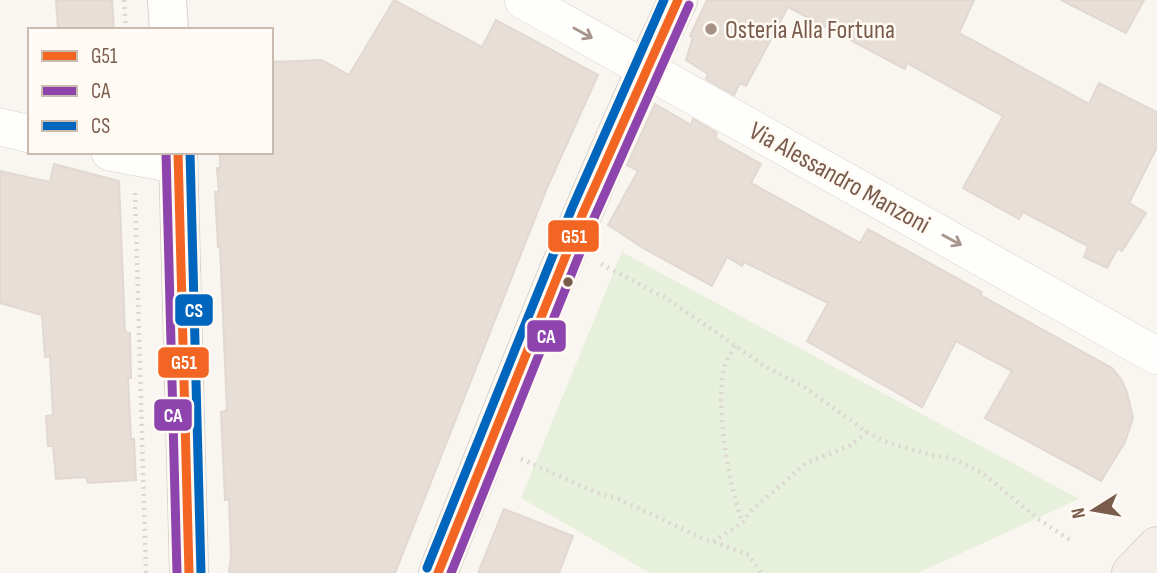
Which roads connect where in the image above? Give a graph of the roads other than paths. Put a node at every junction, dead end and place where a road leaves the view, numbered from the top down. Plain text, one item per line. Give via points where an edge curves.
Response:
1 (167, 0) edge
2 (523, 0) edge
3 (678, 0) edge
4 (169, 28) edge
5 (646, 67) junction
6 (0, 127) edge
7 (28, 134) edge
8 (122, 155) edge
9 (178, 159) edge
10 (1157, 356) edge
11 (1157, 546) edge
12 (189, 573) edge
13 (438, 573) edge
14 (1131, 573) edge

1 - 4 street
2 -> 5 street, Via Alessandro Manzoni
3 - 5 street
5 -> 10 street, Via Alessandro Manzoni
5 - 13 street
6 - 7 street
8 - 9 street
9 - 12 street
11 - 14 main road

